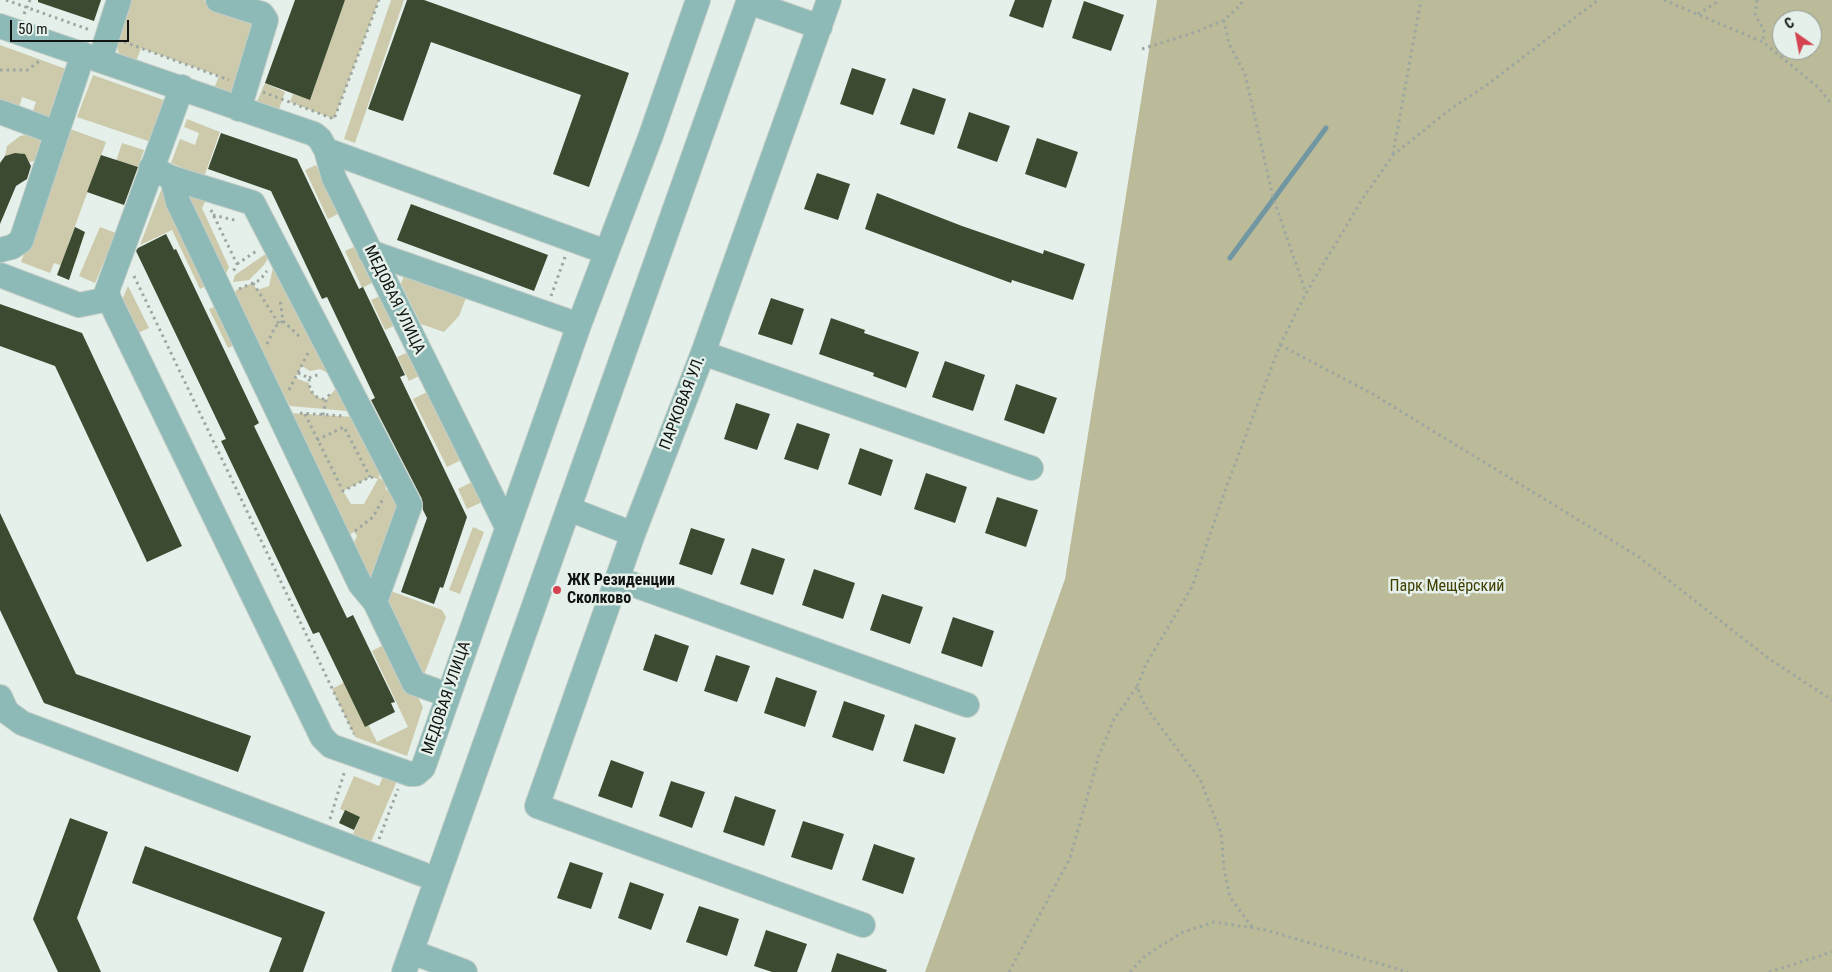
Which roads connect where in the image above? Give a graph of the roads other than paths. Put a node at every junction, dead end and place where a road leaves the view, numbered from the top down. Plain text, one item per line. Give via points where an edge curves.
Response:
1 (119, 0) edge
2 (218, 0) edge
3 (698, 0) edge
4 (829, 0) edge
5 (743, 1) edge
6 (0, 26) edge
7 (820, 27) junction
8 (91, 57) junction
9 (182, 87) junction
10 (239, 109) junction
11 (0, 112) edge
12 (57, 133) junction
13 (323, 145) junction
14 (162, 173) junction
15 (0, 250) edge
16 (370, 252) junction
17 (606, 252) junction
18 (0, 275) edge
19 (108, 299) junction
20 (579, 325) junction
21 (703, 352) junction
22 (1031, 468) dead end
23 (568, 509) junction
24 (507, 527) junction
25 (633, 534) junction
26 (618, 579) junction
27 (376, 602) junction
28 (448, 695) junction
29 (0, 697) edge
30 (967, 705) dead end
31 (422, 874) junction
32 (863, 925) dead end
33 (408, 962) edge
34 (387, 972) edge
35 (465, 972) edge

1 - 8 street via 107,36
2 - 10 street via 262,14 266,20
3 - 17 street
4 - 7 street, ПАРКОВАЯ УЛ.
5 - 7 street
5 - 23 street
5 - 31 street
6 - 8 street
7 - 21 street, ПАРКОВАЯ УЛ.
8 - 9 street
8 - 12 street
9 - 10 street
9 - 14 street
10 - 13 street via 314,134
11 - 12 street
12 - 15 street via 21,241
13 - 16 street, МЕДОВАЯ УЛИЦА via 334,178
13 - 17 street
14 - 19 street via 119,259 107,291
14 - 27 street via 360,584
14 - 27 street via 253,202 270,250 319,330 364,417 382,475 410,505
16 - 20 street
16 - 24 street, МЕДОВАЯ УЛИЦА
17 - 20 street
18 - 19 street via 79,305
19 - 28 street, МЕДОВАЯ УЛИЦА via 322,737 331,746 353,745 410,773 423,768
20 - 24 street
21 - 22 street
21 - 25 street, ПАРКОВАЯ УЛ.
23 - 25 street
23 - 33 street
24 - 28 street, МЕДОВАЯ УЛИЦА
25 - 26 street, ПАРКОВАЯ УЛ.
26 - 30 street
26 - 32 street, ПАРКОВАЯ УЛ. via 538,806
27 - 28 street via 414,683
29 - 31 street via 7,712 22,723
31 - 34 street
33 - 35 street

